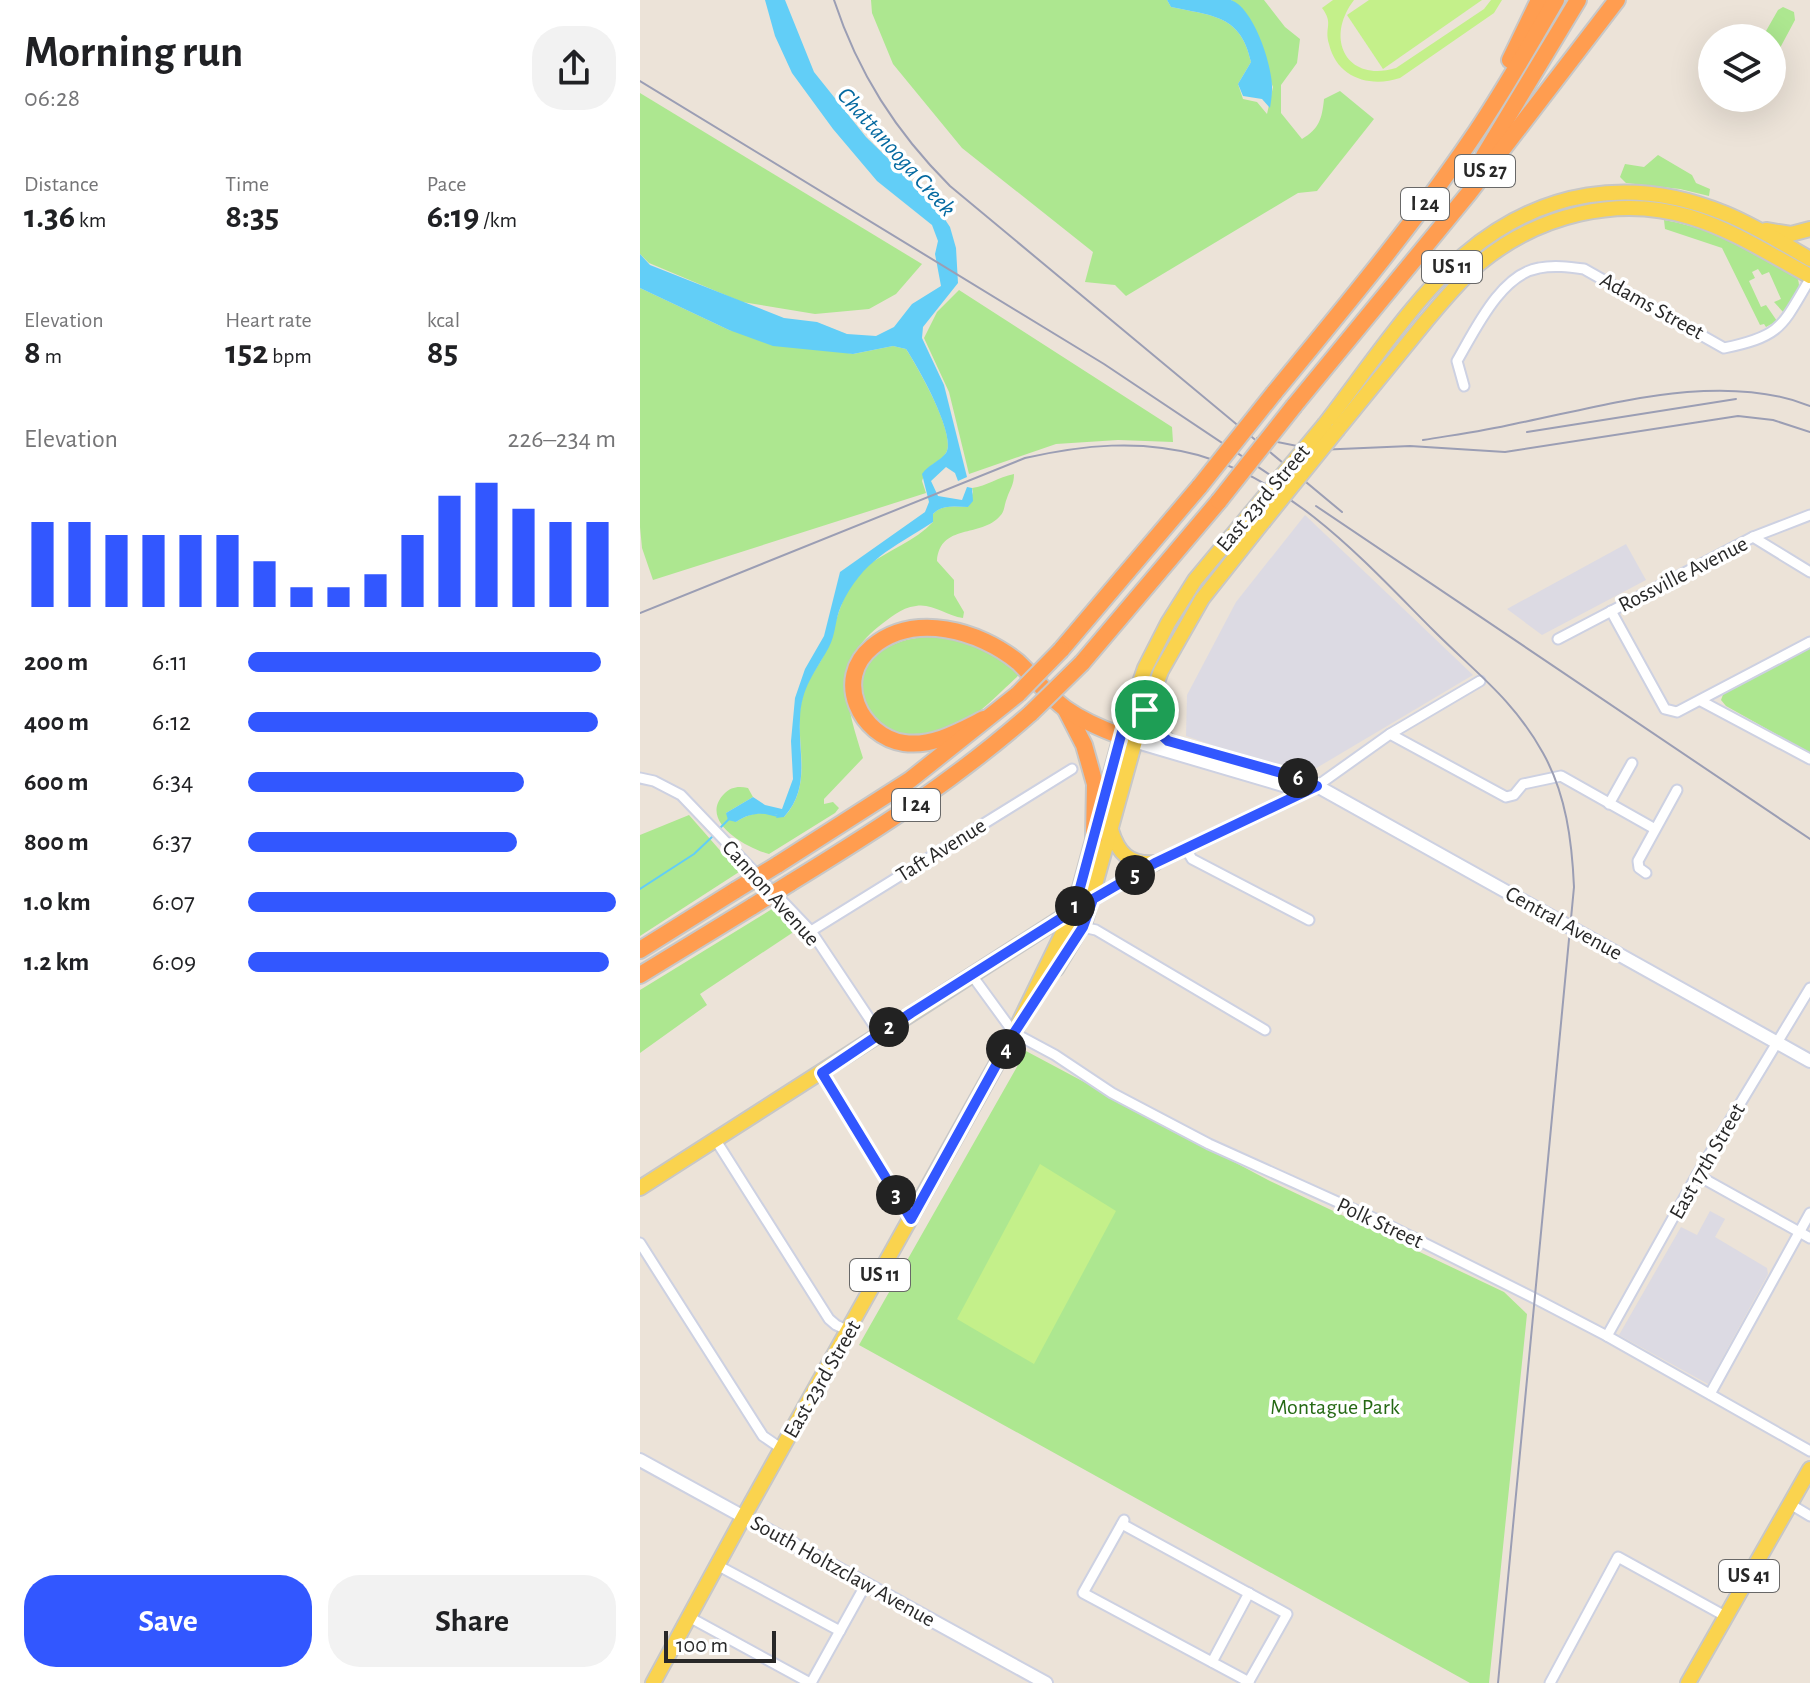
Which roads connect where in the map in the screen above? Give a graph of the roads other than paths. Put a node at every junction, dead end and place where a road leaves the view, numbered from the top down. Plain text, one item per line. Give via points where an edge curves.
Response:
1 (1539, 0) edge
2 (1556, 0) edge
3 (1578, 0) edge
4 (1617, 0) edge
5 (1628, 0) edge
6 (1588, 36) junction
7 (1471, 139) junction
8 (1757, 229) junction
9 (1810, 229) edge
10 (1810, 259) edge
11 (1810, 278) edge
12 (1377, 303) junction
13 (1464, 386) dead end
14 (1332, 427) junction
15 (1810, 515) edge
16 (1256, 518) junction
17 (1753, 537) junction
18 (1810, 572) edge
19 (1611, 611) junction
20 (1558, 639) dead end
21 (1810, 642) edge
22 (1480, 681) dead end
23 (1701, 701) junction
24 (1065, 708) junction
25 (1145, 710) junction
26 (984, 719) junction
27 (1129, 734) junction
28 (1390, 734) junction
29 (1168, 741) junction
30 (1810, 759) edge
31 (1632, 763) dead end
32 (1072, 769) dead end
33 (640, 778) edge
34 (1317, 786) junction
35 (1677, 790) dead end
36 (1609, 804) junction
37 (1655, 829) junction
38 (1111, 830) junction
39 (1094, 838) junction
40 (1186, 849) junction
41 (1155, 863) junction
42 (1646, 873) dead end
43 (1093, 899) junction
44 (1074, 910) junction
45 (1309, 920) dead end
46 (1083, 927) junction
47 (811, 931) junction
48 (1023, 941) junction
49 (640, 950) edge
50 (1054, 955) junction
51 (971, 974) junction
52 (640, 975) edge
53 (1810, 988) edge
54 (1265, 1030) dead end
55 (879, 1033) junction
56 (1014, 1033) junction
57 (1776, 1043) junction
58 (1810, 1061) edge
59 (822, 1073) junction
60 (715, 1139) junction
61 (1697, 1175) junction
62 (640, 1188) edge
63 (1810, 1213) edge
64 (911, 1219) junction
65 (1799, 1232) junction
66 (1810, 1238) edge
67 (640, 1243) edge
68 (849, 1331) junction
69 (1607, 1336) junction
70 (1710, 1394) junction
71 (782, 1449) junction
72 (1810, 1451) edge
73 (640, 1460) edge
74 (1810, 1469) edge
75 (1790, 1504) junction
76 (744, 1516) junction
77 (1810, 1516) edge
78 (717, 1565) junction
79 (866, 1584) junction
80 (1249, 1593) junction
81 (1725, 1616) junction
82 (689, 1617) junction
83 (840, 1631) junction
84 (1212, 1662) junction
85 (1248, 1682) edge
86 (653, 1683) edge
87 (811, 1683) edge
88 (1046, 1683) edge
89 (1550, 1683) edge
90 (1688, 1683) edge

1 - 7 highway
2 - 7 highway, I 24
3 - 12 highway, I 24 via 1477,167
4 - 6 highway, US 27
5 - 6 highway
6 - 12 highway, US 27
7 - 26 highway, I 24, bridge via 1200,486 1061,650 1018,694
8 - 9 main road, US 11 via 1791,234
8 - 10 main road
8 - 14 main road, East 23rd Street / US 11 via 1668,195 1610,192 1552,203 1503,225 1435,285
11 - 13 street, Adams Street via 1781,327 1752,342 1724,348 1584,269 1536,268 1508,284 1477,326 1457,361
11 - 14 main road, East 23rd Street / US 11 via 1689,217 1635,208 1583,212 1528,231 1478,264
12 - 52 highway, I 24, bridge via 1219,501 1082,663 1031,713 909,810
14 - 16 main road, East 23rd Street / US 11, bridge
15 - 17 street, Rossville Avenue
16 - 25 main road, East 23rd Street / US 11 via 1188,620
16 - 27 main road, East 23rd Street / US 11 via 1195,580 1168,623 1145,668
17 - 18 street
17 - 19 street, Rossville Avenue
19 - 20 street, Rossville Avenue
19 - 23 street via 1665,709 1677,712
21 - 23 street
22 - 28 street
23 - 30 street
24 - 26 highway via 1016,661 954,630 902,632 861,658 853,681 854,701 875,731 905,743 930,742
24 - 27 highway via 1098,727
24 - 39 highway via 1084,745 1095,784
25 - 27 main road, East 23rd Street / US 11
25 - 29 main road
26 - 49 highway, I 24, bridge via 910,780
27 - 29 main road, Central Avenue
27 - 34 main road, Central Avenue via 1283,785
27 - 38 main road, East 23rd Street / US 11
27 - 39 main road, East 23rd Street / US 11
28 - 34 street
28 - 36 street via 1506,797 1523,784 1561,776
29 - 34 main road, Central Avenue
31 - 36 street
32 - 47 street, Taft Avenue
33 - 47 street, Cannon Avenue via 681,795
34 - 40 main road
34 - 57 main road, Central Avenue
35 - 37 street
36 - 37 street
37 - 42 street via 1638,861
38 - 41 main road via 1120,853 1133,861
38 - 43 main road, East 23rd Street / US 11
39 - 44 main road, East 23rd Street / US 11
40 - 41 main road
40 - 45 street via 1192,859
41 - 43 main road
43 - 44 main road
43 - 46 main road, East 23rd Street / US 11
44 - 48 main road
44 - 50 main road, East 23rd Street / US 11
46 - 54 street
46 - 56 main road, East 23rd Street / US 11
47 - 55 street, Cannon Avenue
48 - 50 main road via 1049,943
48 - 51 main road
50 - 56 main road, East 23rd Street / US 11
51 - 55 main road
51 - 56 street, Polk Street
53 - 57 street, East 17th Street
55 - 59 main road
56 - 64 main road, East 23rd Street / US 11
56 - 69 street, Polk Street via 1154,1116 1384,1223
57 - 58 main road, Central Avenue
57 - 61 street, East 17th Street
59 - 60 main road
59 - 64 street
60 - 62 main road
60 - 68 street via 829,1319
61 - 65 street
61 - 69 street, East 17th Street
63 - 65 street
64 - 68 main road, East 23rd Street / US 11
65 - 66 street
65 - 70 street
67 - 71 street via 763,1436
68 - 71 main road, East 23rd Street / US 11
69 - 70 street, Polk Street
70 - 72 street, Polk Street
71 - 76 main road, East 23rd Street / US 11
73 - 76 main road, South Holtzclaw Avenue
74 - 75 main road, US 41
75 - 77 street
75 - 81 main road, US 41
76 - 78 main road, East 23rd Street / US 11
76 - 79 main road, South Holtzclaw Avenue
78 - 82 main road, East 23rd Street / US 11
78 - 83 street
79 - 83 street
79 - 88 main road, South Holtzclaw Avenue
80 - 84 street
80 - 84 street via 1123,1522 1083,1593
80 - 85 street via 1287,1614
81 - 89 street via 1618,1557
81 - 90 main road, US 41
82 - 86 main road, East 23rd Street / US 11
82 - 87 street
83 - 87 street
84 - 85 street

